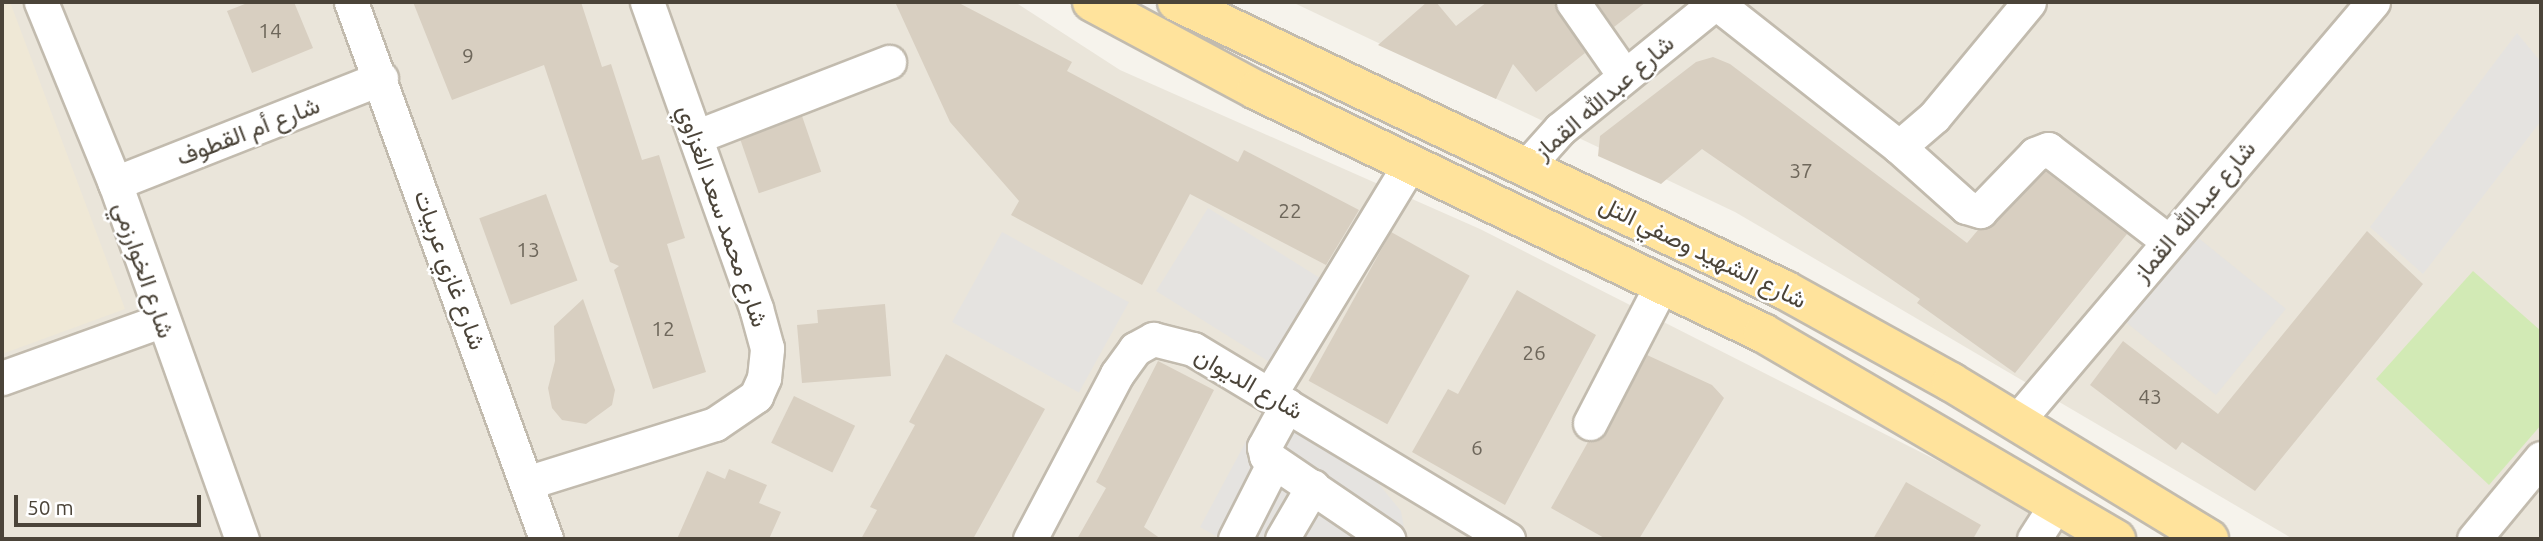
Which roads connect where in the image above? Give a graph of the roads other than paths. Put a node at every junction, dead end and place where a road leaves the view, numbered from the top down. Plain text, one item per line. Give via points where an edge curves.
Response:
1 (41, 2) edge
2 (351, 2) edge
3 (648, 2) edge
4 (1092, 2) edge
5 (1177, 2) edge
6 (1573, 2) edge
7 (1715, 2) edge
8 (2029, 2) edge
9 (2372, 2) edge
10 (889, 62) dead end
11 (1624, 75) junction
12 (381, 78) junction
13 (698, 136) junction
14 (1899, 147) junction
15 (1410, 164) junction
16 (1526, 167) junction
17 (115, 183) junction
18 (2168, 241) junction
19 (1662, 284) junction
20 (160, 321) junction
21 (2, 378) edge
22 (1278, 399) junction
23 (2017, 421) junction
24 (1590, 423) dead end
25 (2541, 458) edge
26 (1274, 462) junction
27 (526, 483) junction
28 (1313, 486) junction
29 (2057, 503) junction
30 (1462, 528) edge
31 (1356, 529) edge
32 (242, 539) edge
33 (546, 539) edge
34 (1030, 539) edge
35 (1235, 539) edge
36 (1282, 539) edge
37 (1388, 539) edge
38 (1508, 539) edge
39 (2034, 539) edge
40 (2116, 539) edge
41 (2208, 539) edge
42 (2474, 539) edge

1 - 17 street, شارع الخوارزمي
2 - 12 street, شارع غازي عربيات
3 - 13 street, شارع محمد سعد الغزاوي
4 - 15 main road, شارع الشهيد وصفي التل
5 - 16 main road, شارع الشهيد وصفي التل
6 - 11 street
7 - 11 street, شارع عبدالله القماز
7 - 14 street
8 - 14 street via 1934,117
9 - 18 street, شارع عبدالله القماز
10 - 13 street
11 - 16 street, شارع عبدالله القماز
12 - 17 street, شارع أم القطوف
12 - 27 street, شارع غازي عربيات
13 - 27 street, شارع محمد سعد الغزاوي via 767,348 756,396 715,424
14 - 18 street via 1975,211 1984,209 2035,154 2048,149
15 - 19 main road, شارع الشهيد وصفي التل
15 - 22 street
16 - 23 main road, شارع الشهيد وصفي التل via 1785,290
17 - 20 street, شارع الخوارزمي
18 - 23 street, شارع عبدالله القماز
19 - 24 street
19 - 29 main road, شارع الشهيد وصفي التل via 1763,333
20 - 21 street
20 - 32 street, شارع الخوارزمي
22 - 26 street via 1264,447
22 - 30 street, شارع الديوان
22 - 34 street, شارع الديوان via 1170,341 1153,339 1135,349
23 - 41 main road, شارع الشهيد وصفي التل
25 - 42 street
26 - 28 street
26 - 35 street
27 - 33 street, شارع غازي عربيات
28 - 31 street
28 - 36 street
29 - 39 street
29 - 40 main road, شارع الشهيد وصفي التل
30 - 38 street, شارع الديوان
31 - 37 street

